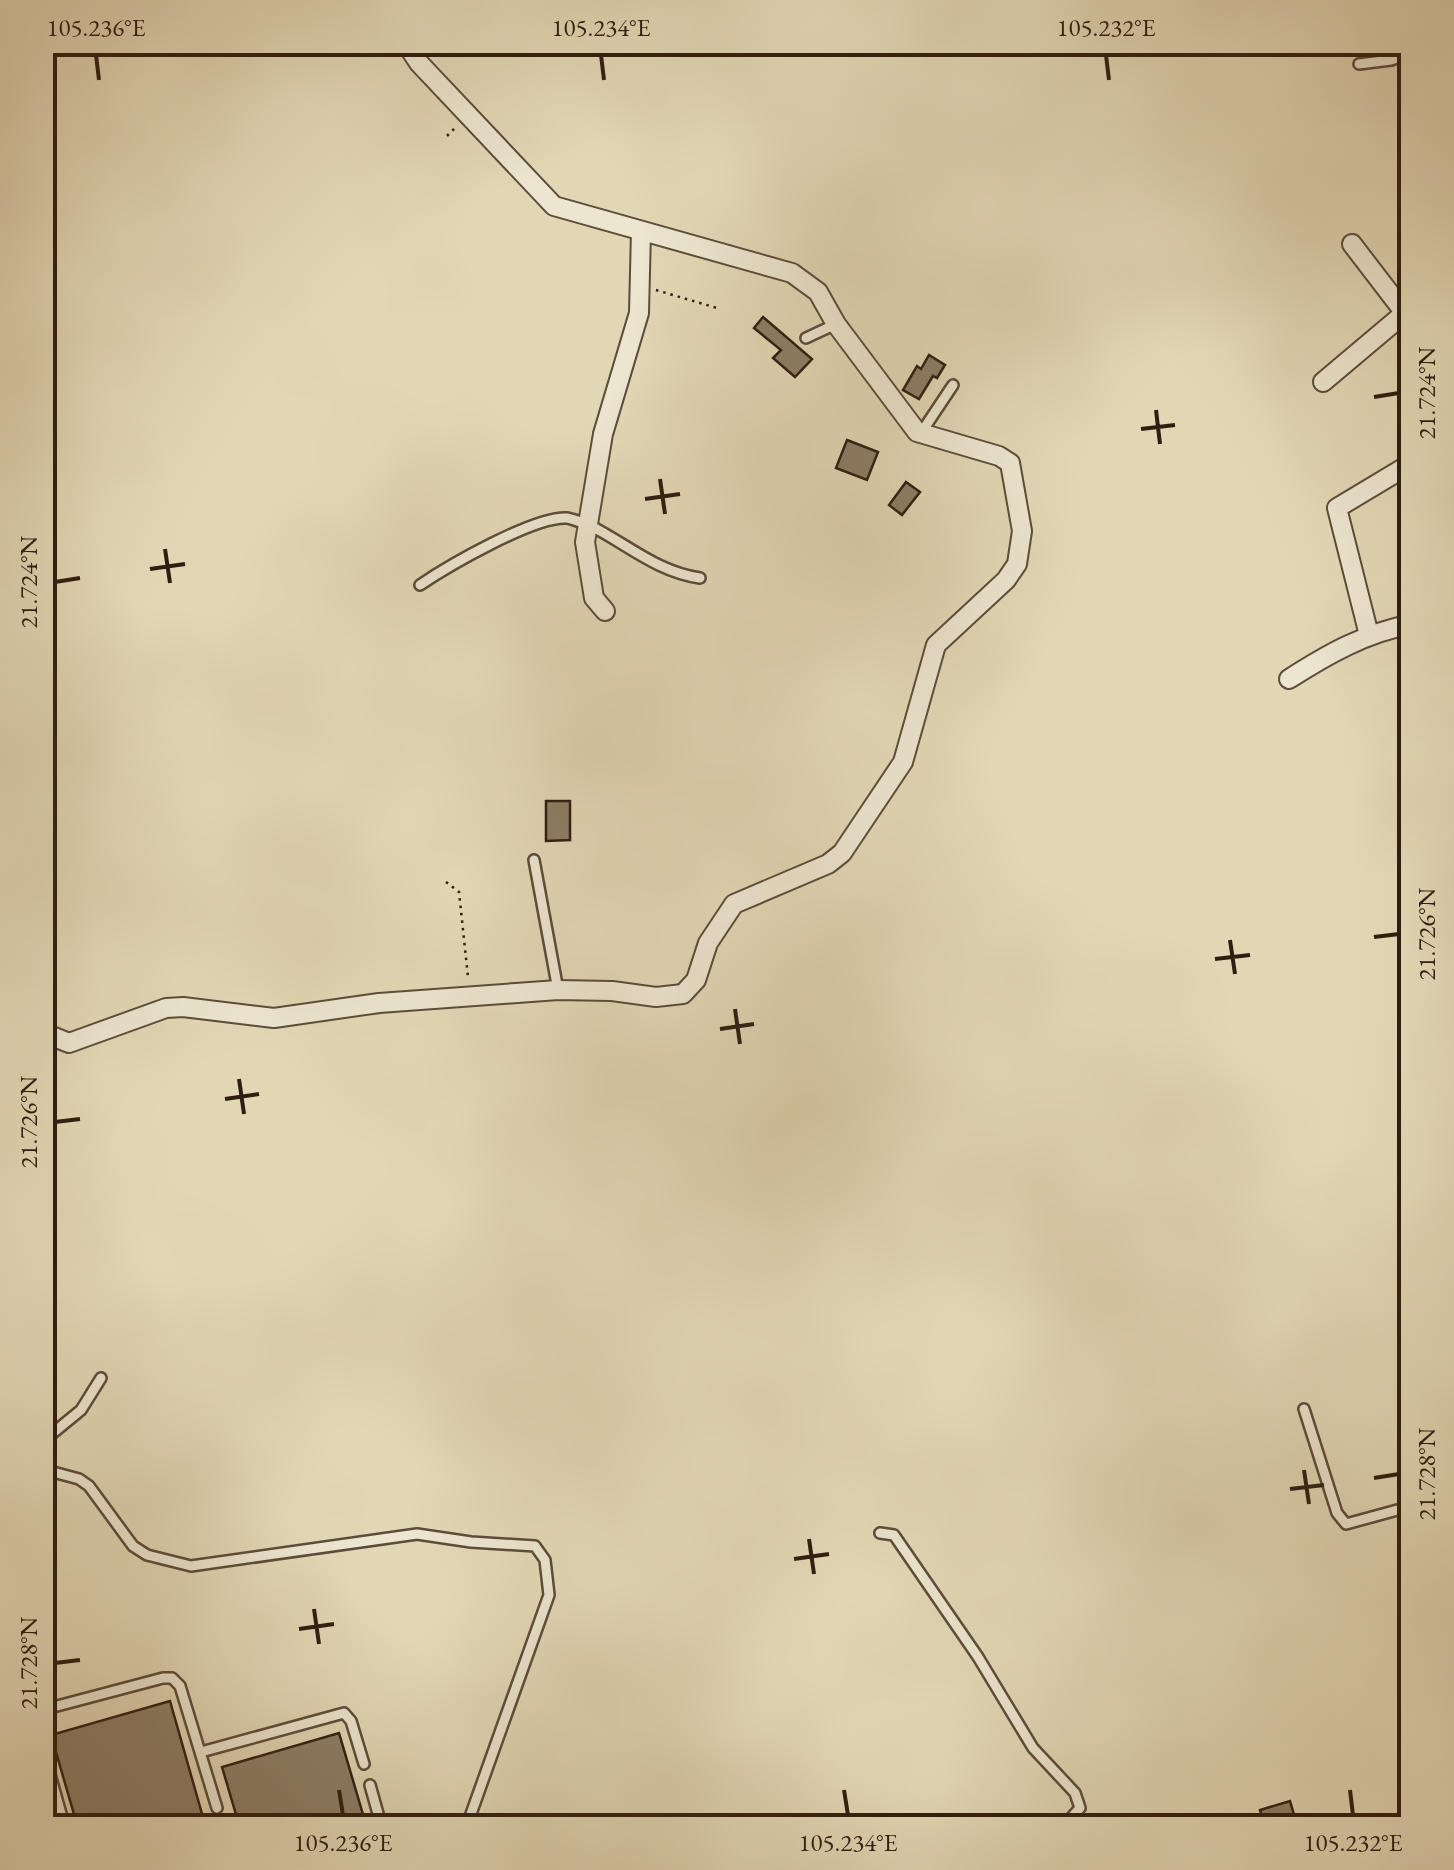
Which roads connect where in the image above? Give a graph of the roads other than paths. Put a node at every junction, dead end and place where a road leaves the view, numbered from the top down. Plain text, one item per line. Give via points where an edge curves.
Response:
1 (412, 46) edge
2 (1412, 53) edge
3 (1359, 64) dead end
4 (641, 231) junction
5 (1352, 244) dead end
6 (1409, 314) edge
7 (836, 324) junction
8 (806, 338) dead end
9 (1323, 382) dead end
10 (953, 385) dead end
11 (920, 434) junction
12 (1412, 463) edge
13 (588, 525) junction
14 (700, 578) dead end
15 (420, 586) dead end
16 (606, 611) dead end
17 (1412, 624) edge
18 (1369, 635) junction
19 (1288, 680) dead end
20 (534, 860) dead end
21 (558, 990) junction
22 (42, 1032) edge
23 (101, 1378) dead end
24 (1304, 1409) dead end
25 (42, 1442) edge
26 (42, 1469) edge
27 (1412, 1506) edge
28 (880, 1533) dead end
29 (42, 1710) edge
30 (42, 1746) edge
31 (201, 1752) junction
32 (364, 1764) dead end
33 (370, 1785) dead end
34 (217, 1808) dead end
35 (66, 1828) edge
36 (382, 1828) edge
37 (466, 1828) edge
38 (1062, 1828) edge

1 - 4 street via 554,206
2 - 3 lane
4 - 7 street via 799,276 818,292
4 - 13 street via 635,334 603,434
5 - 6 street
6 - 9 street
7 - 8 lane
7 - 11 street
10 - 11 lane
11 - 21 street via 1010,463 1021,547 1006,580 936,646 897,773 842,853 734,904 683,994
12 - 18 street via 1336,508
13 - 14 lane via 663,568
13 - 15 lane via 568,518 538,526 464,556
13 - 16 street via 594,598
17 - 18 street
18 - 19 street
20 - 21 lane
21 - 22 street via 274,1018 166,1008 70,1042
23 - 25 lane via 82,1410
24 - 27 lane via 1346,1524
26 - 37 lane via 89,1486 133,1546 191,1566 417,1534 536,1546 545,1560 549,1595
28 - 38 lane via 894,1535 1033,1748 1075,1794 1080,1808
29 - 31 lane via 172,1678
30 - 35 lane
31 - 32 lane via 344,1714
31 - 34 lane
33 - 36 lane

